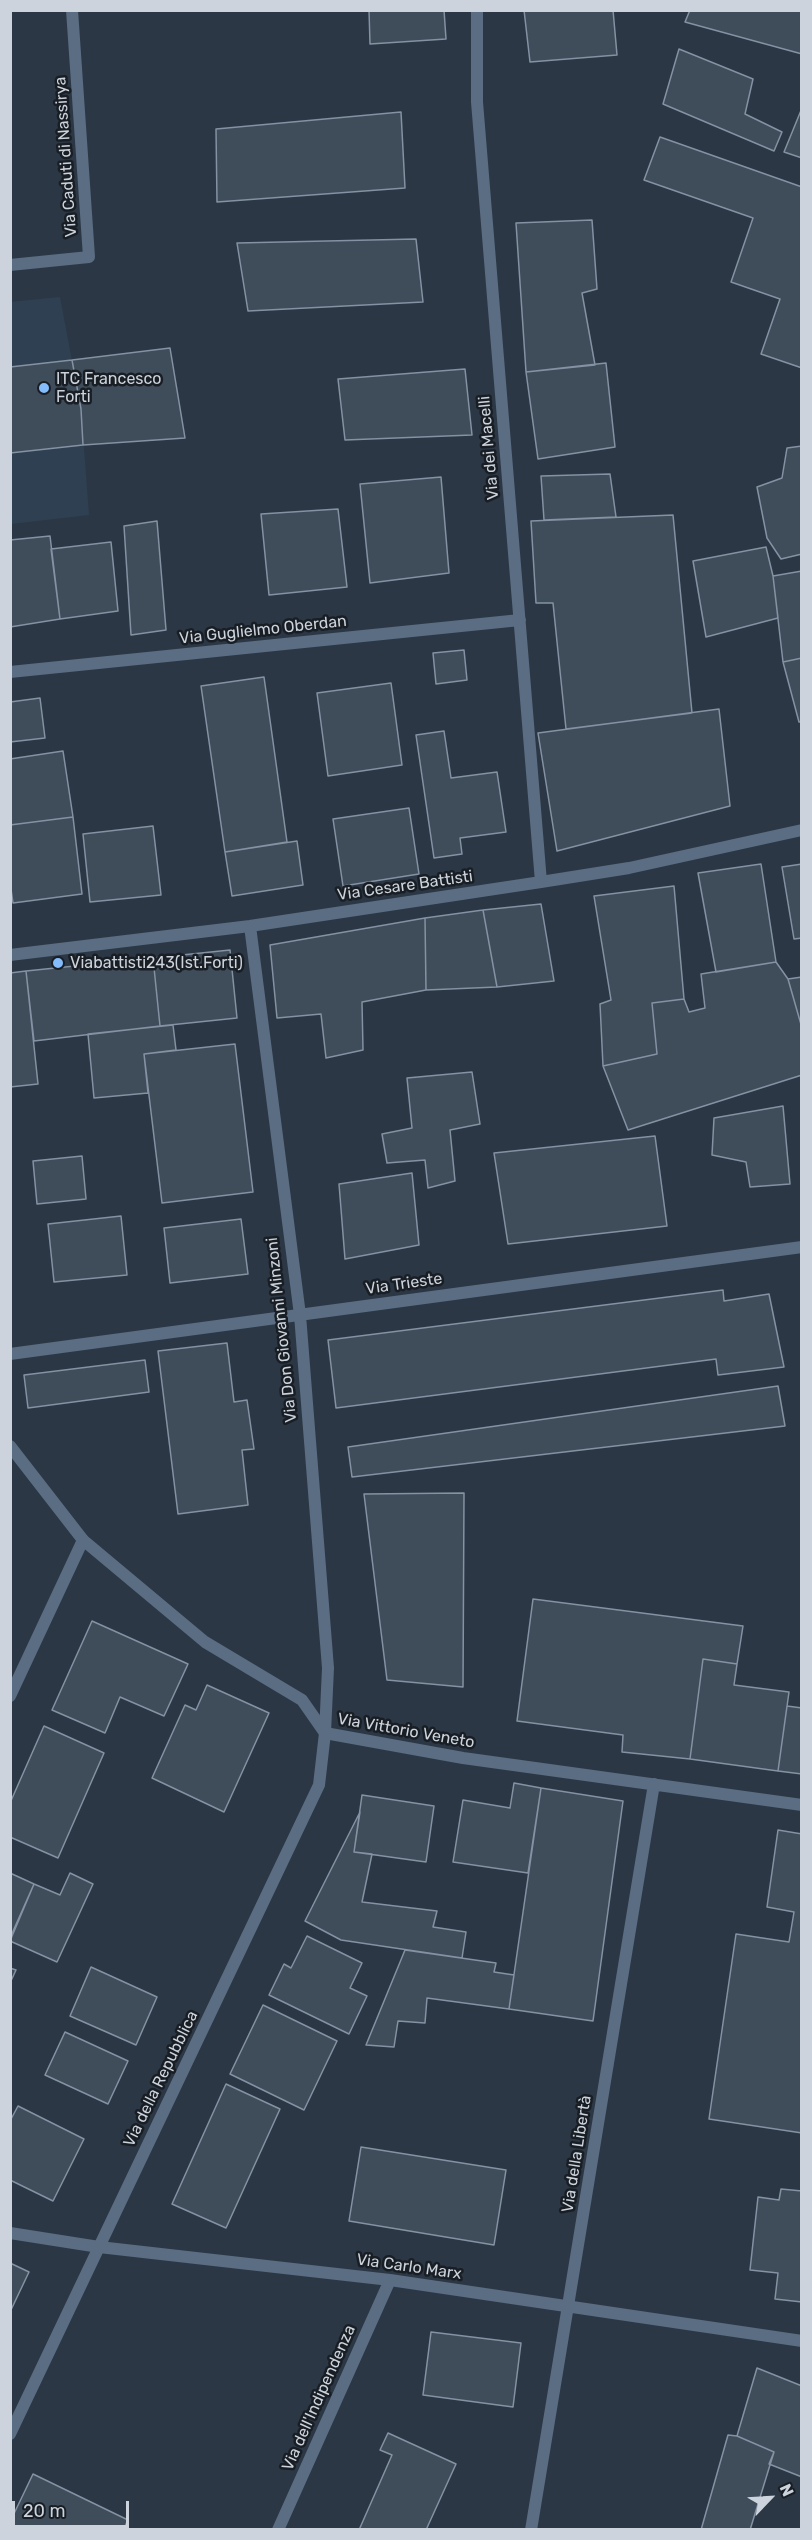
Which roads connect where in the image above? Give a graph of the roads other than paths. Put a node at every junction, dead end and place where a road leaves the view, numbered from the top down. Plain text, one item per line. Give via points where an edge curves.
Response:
1 (72, 10) edge
2 (477, 10) edge
3 (10, 265) edge
4 (520, 620) junction
5 (10, 672) edge
6 (801, 830) edge
7 (541, 882) junction
8 (250, 926) junction
9 (10, 955) edge
10 (801, 1247) edge
11 (300, 1315) junction
12 (10, 1354) edge
13 (10, 1446) edge
14 (83, 1540) junction
15 (10, 1696) edge
16 (325, 1733) junction
17 (654, 1784) junction
18 (801, 1805) edge
19 (10, 2233) edge
20 (99, 2247) junction
21 (390, 2280) junction
22 (569, 2306) junction
23 (801, 2342) edge
24 (10, 2434) edge
25 (278, 2529) edge
26 (531, 2529) edge

1 - 3 street, Via Caduti di Nassirya via 90,257
2 - 4 street, Via dei Macelli via 477,102
4 - 5 street, Via Guglielmo Oberdan
4 - 7 street, Via dei Macelli
6 - 7 street, Via Cesare Battisti via 629,868
7 - 8 street, Via Cesare Battisti
8 - 9 street, Via Cesare Battisti
8 - 11 street, Via Don Giovanni Minzoni
10 - 11 street, Via Trieste
11 - 12 street, Via Trieste
11 - 16 street, Via Don Giovanni Minzoni via 328,1668
13 - 14 street, Via Vittorio Veneto
14 - 15 street
14 - 16 street, Via Vittorio Veneto via 205,1642 302,1700
16 - 17 street, Via Vittorio Veneto via 463,1758
16 - 20 street, Via della Repubblica via 319,1785
17 - 18 street, Via Vittorio Veneto
17 - 22 street, Via della Libertà
19 - 20 street, Via Carlo Marx
20 - 21 street, Via Carlo Marx
20 - 24 street, Via della Repubblica
21 - 22 street, Via Carlo Marx
21 - 25 street, Via dell'Indipendenza
22 - 23 street, Via Carlo Marx
22 - 26 street, Via della Libertà

